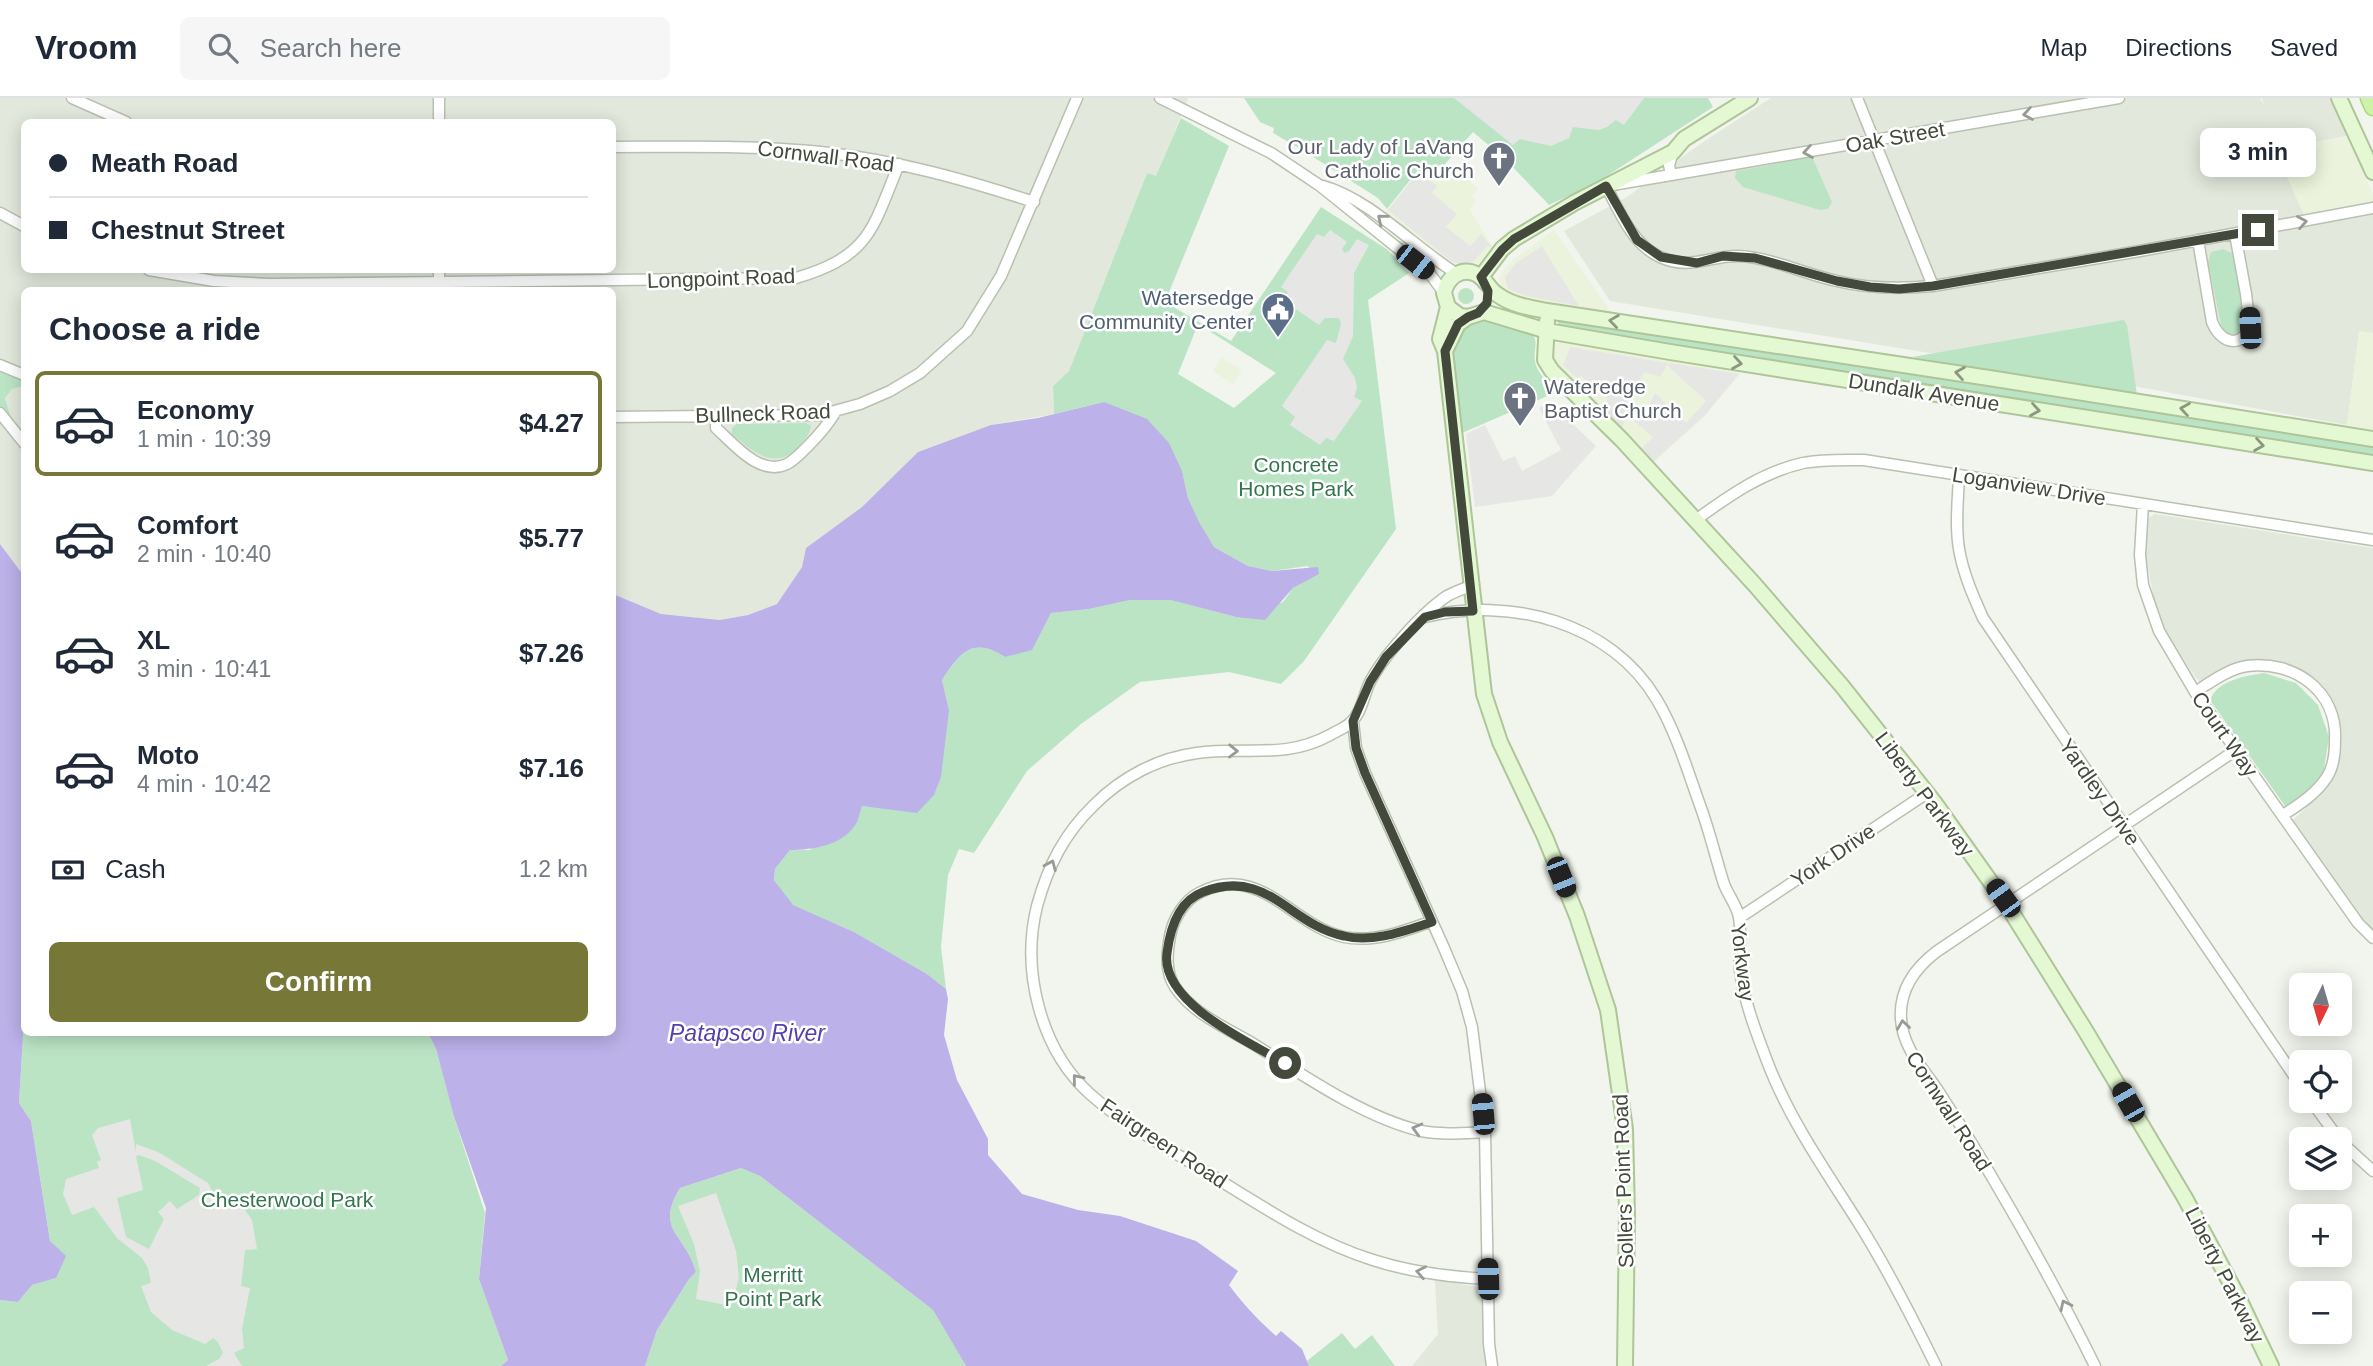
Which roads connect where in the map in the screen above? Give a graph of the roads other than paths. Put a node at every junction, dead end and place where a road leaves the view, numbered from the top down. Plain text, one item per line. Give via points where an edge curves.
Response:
1 (72, 98) edge
2 (439, 98) edge
3 (1077, 98) edge
4 (1160, 98) edge
5 (1750, 98) edge
6 (1857, 98) edge
7 (2119, 98) edge
8 (2339, 98) edge
9 (2369, 98) edge
10 (2373, 107) edge
11 (119, 119) edge
12 (439, 119) edge
13 (1875, 141) junction
14 (616, 147) edge
15 (1673, 152) junction
16 (899, 164) junction
17 (2373, 172) edge
18 (1671, 175) junction
19 (1319, 185) junction
20 (1606, 186) junction
21 (1034, 202) junction
22 (2373, 208) edge
23 (0, 214) edge
24 (21, 224) edge
25 (2235, 234) junction
26 (2198, 240) junction
27 (167, 273) edge
28 (1457, 274) junction
29 (1484, 281) junction
30 (1933, 286) junction
31 (439, 287) edge
32 (1444, 293) junction
33 (1448, 307) junction
34 (1547, 311) junction
35 (1473, 315) junction
36 (1547, 331) junction
37 (1445, 351) junction
38 (0, 365) edge
39 (21, 374) edge
40 (836, 411) junction
41 (0, 413) edge
42 (716, 416) junction
43 (616, 417) edge
44 (21, 439) edge
45 (2373, 439) edge
46 (2373, 463) edge
47 (1959, 476) junction
48 (2143, 503) junction
49 (1697, 519) junction
50 (2373, 540) edge
51 (1470, 586) junction
52 (1473, 611) junction
53 (1425, 617) junction
54 (2195, 692) junction
55 (1353, 721) junction
56 (2236, 750) junction
57 (1927, 793) junction
58 (2283, 815) junction
59 (2124, 824) junction
60 (2007, 905) junction
61 (1739, 918) junction
62 (1432, 922) junction
63 (2373, 938) edge
64 (2289, 1068) edge
65 (1485, 1132) junction
66 (2352, 1152) edge
67 (2373, 1171) edge
68 (1488, 1279) junction
69 (1492, 1366) edge
70 (1625, 1366) edge
71 (1936, 1366) edge
72 (2095, 1366) edge
73 (2271, 1366) edge

1 - 11 street
2 - 12 street
3 - 21 street, Bullneck Road
4 - 19 street, Dundalk Avenue via 1271,153
5 - 15 main road via 1684,139
6 - 13 street
7 -> 13 street, Oak Street
8 - 17 main road
9 - 10 main road
13 -> 18 street, Oak Street
13 - 30 street
14 - 16 street, Cornwall Road via 759,147
15 - 18 street
15 - 20 main road
16 - 21 street, Cornwall Road via 963,178
16 - 31 street, Longpoint Road via 860,246 832,265 796,278
18 - 20 street, Oak Street
28 -> 19 street, Dundalk Avenue via 1342,191
19 - 32 street, Dundalk Avenue via 1430,274
20 - 29 main road via 1514,239 1497,256
20 - 30 street via 1637,240 1669,260 1697,263 1723,256 1747,257 1870,287
21 - 40 street, Bullneck Road via 1001,276 967,331 920,373 890,391
25 -> 22 street
23 - 24 street
25 - 26 street
25 - 26 street via 2250,328 2231,341 2217,334 2212,322
26 - 30 street
27 - 31 street, Longpoint Road via 269,284
28 - 29 main road, Dundalk Avenue via 1469,272
28 - 32 main road
29 - 34 main road, Dundalk Avenue via 1499,296
29 - 35 main road via 1489,297
32 - 33 main road, Dundalk Avenue
33 - 35 main road, Dundalk Avenue via 1453,313
33 - 37 main road, Sollers Point Road via 1440,339
34 - 36 main road, Liberty Parkway
45 -> 34 main road, Dundalk Avenue
35 - 36 main road, Dundalk Avenue via 1484,312
35 - 37 main road via 1458,324
36 -> 46 main road, Dundalk Avenue
36 - 49 main road, Liberty Parkway via 1545,360 1552,371
37 - 51 main road, Sollers Point Road
38 - 39 street
40 - 42 street, Bullneck Road
40 - 42 street via 789,464 774,467 756,463 734,445 716,428
41 - 44 street
42 - 43 street, Bullneck Road
47 - 48 street, Loganview Drive
47 - 49 street, Loganview Drive via 1864,460 1804,463 1745,485
47 - 59 street, Yardley Drive via 1959,549 1983,618
48 - 50 street, Loganview Drive
48 - 54 street, Court Way via 2143,585 2160,631
49 - 57 main road, Liberty Parkway via 1842,685
51 - 52 main road, Sollers Point Road
51 - 53 street via 1448,595
52 - 53 street
52 - 61 street, Yorkway via 1505,611 1573,626 1615,653 1643,680 1671,726
52 - 70 main road, Sollers Point Road via 1490,714 1577,916 1608,1010 1625,1129
53 - 55 street via 1386,657
54 - 56 street, Court Way
54 - 58 street via 2235,668 2262,666 2302,674 2322,695 2336,734 2332,764 2310,797
55 - 62 street via 1365,773
68 -> 55 street, Fairgreen Road via 1430,1274 1350,1252 1156,1143 1088,1093 1059,1054 1038,1004 1031,952 1034,921 1051,864 1076,824 1111,788 1157,763 1198,752 1298,749
56 - 58 street, Court Way
56 - 59 street, Cornwall Road
57 - 60 main road, Liberty Parkway
57 - 61 street, York Drive
58 - 63 street, Court Way
59 - 60 street, Cornwall Road
59 - 64 street, Yardley Drive
72 -> 60 street, Cornwall Road via 2059,1293 1976,1149 1908,1048 1903,1030 1903,998 1920,964
60 - 73 main road, Liberty Parkway via 2185,1198
61 - 71 street, Yorkway via 1743,989 1785,1104 1895,1285
62 - 65 street via 1472,1027
65 -> 62 street via 1421,1130 1351,1102 1182,996 1166,958 1171,930 1186,904 1198,894 1224,886 1263,891 1343,936 1384,936
65 - 68 street
66 - 67 street
68 - 69 street

